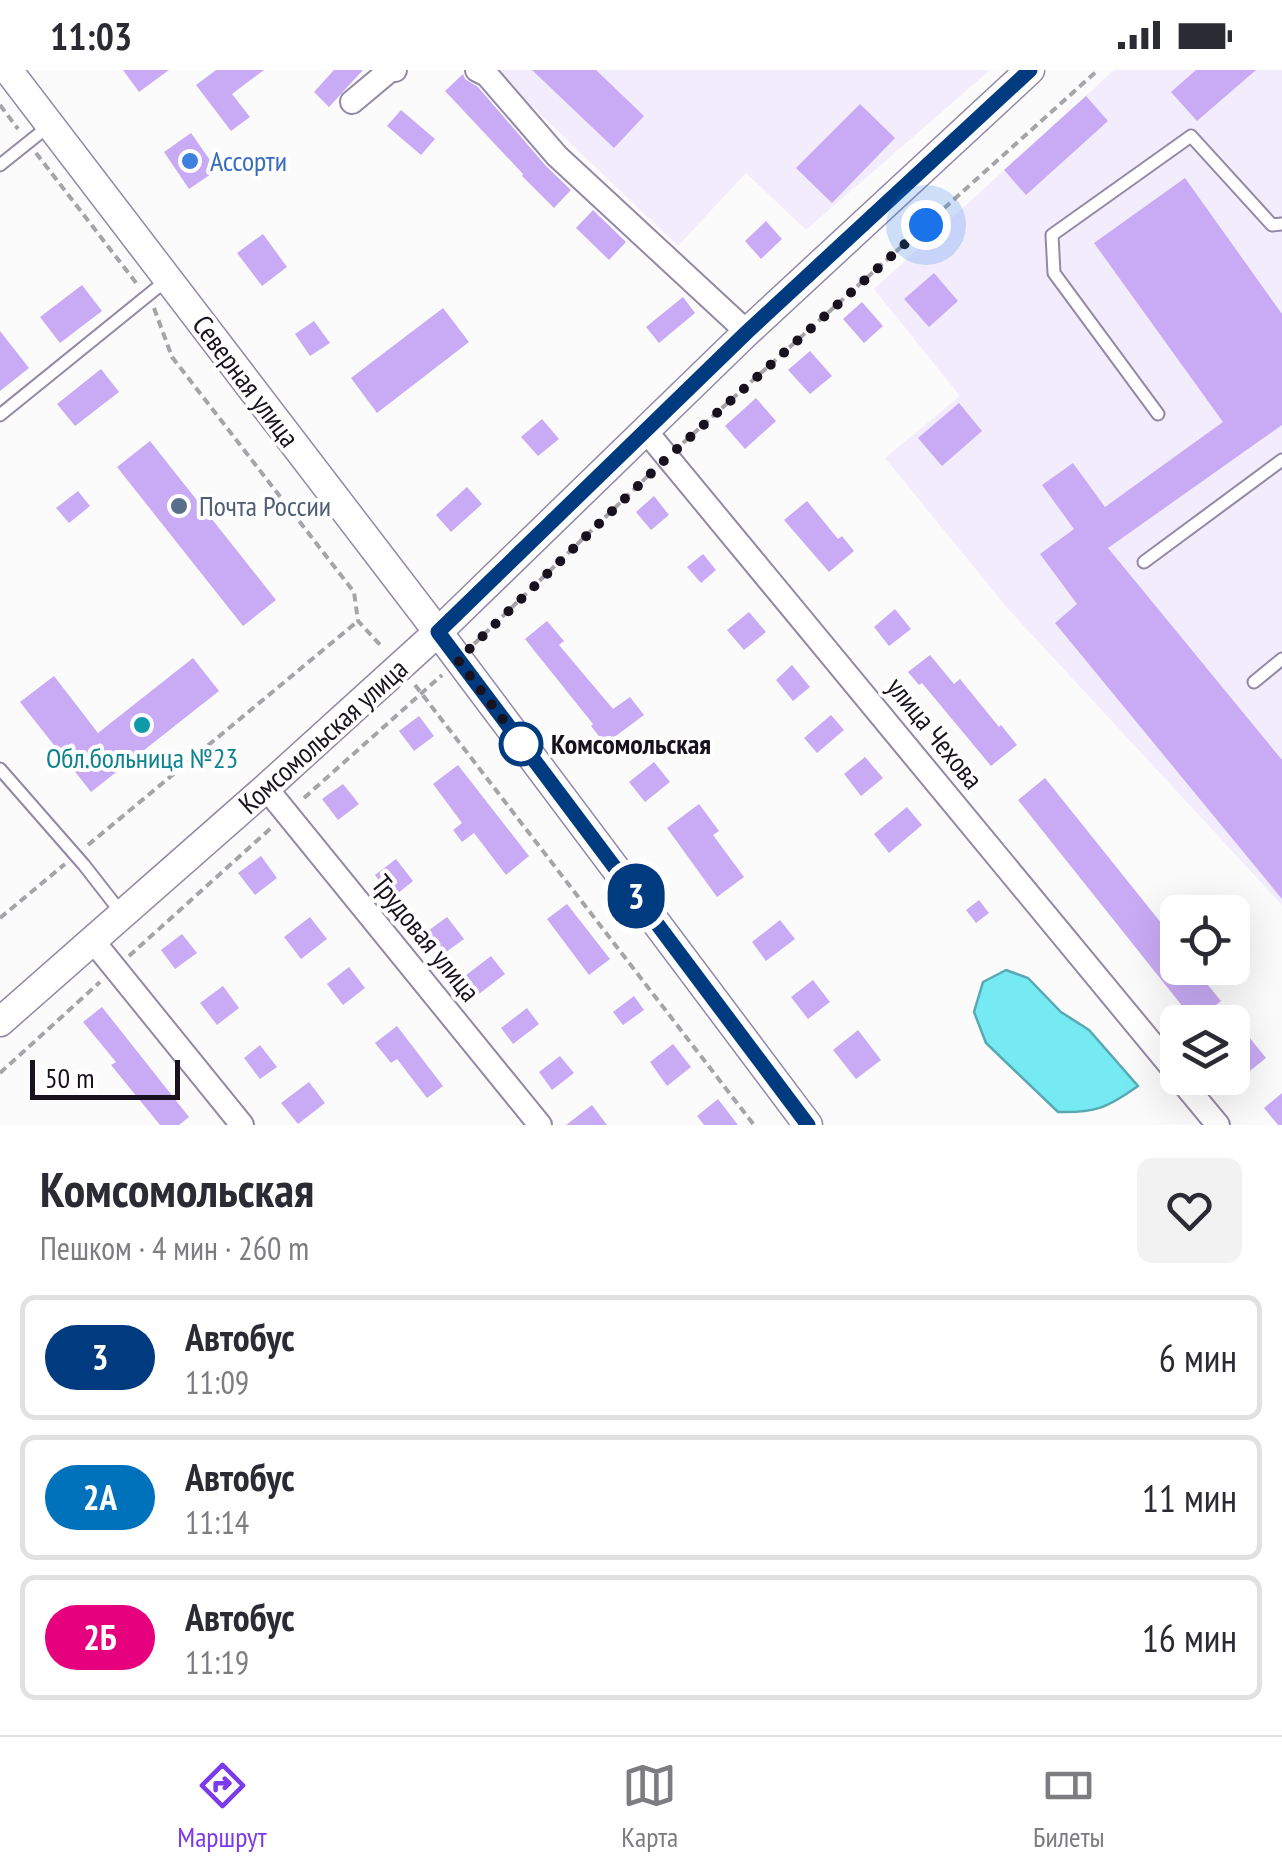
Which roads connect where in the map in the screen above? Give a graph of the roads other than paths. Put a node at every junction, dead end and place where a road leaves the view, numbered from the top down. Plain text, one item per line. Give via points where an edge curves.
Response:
1 (8, 70) edge
2 (395, 70) edge
3 (476, 70) edge
4 (1030, 70) edge
5 (352, 102) dead end
6 (39, 134) junction
7 (0, 165) edge
8 (1282, 224) edge
9 (157, 287) junction
10 (747, 332) junction
11 (1158, 414) dead end
12 (0, 415) edge
13 (645, 430) junction
14 (1282, 460) edge
15 (1144, 562) dead end
16 (438, 632) junction
17 (1282, 658) edge
18 (1254, 682) dead end
19 (0, 769) edge
20 (266, 788) junction
21 (123, 915) junction
22 (93, 941) junction
23 (0, 1022) edge
24 (1160, 1054) edge
25 (1194, 1095) edge
26 (242, 1125) edge
27 (540, 1125) edge
28 (808, 1125) edge
29 (1218, 1125) edge

1 - 6 street, Северная улица
2 - 5 street
3 - 10 street
4 - 10 street, Комсомольская улица
6 - 7 lane
6 - 9 street, Северная улица
8 - 11 lane via 1272,225 1191,136 1052,235 1054,272
9 - 12 lane
9 - 16 street, Северная улица
10 - 13 street, Комсомольская улица
13 - 16 street, Комсомольская улица
13 - 24 street, улица Чехова
14 - 15 lane
16 - 20 street, Комсомольская улица
16 - 28 street, Северная улица
17 - 18 lane
19 - 21 lane
20 - 21 street, Комсомольская улица
20 - 27 street, Трудовая улица
21 - 22 street, Комсомольская улица
22 - 23 street, Комсомольская улица
22 - 26 street
25 - 29 street, улица Чехова

